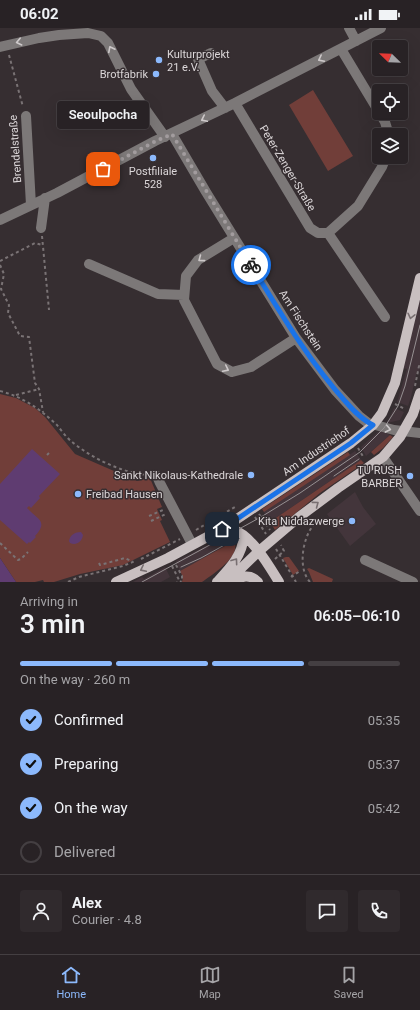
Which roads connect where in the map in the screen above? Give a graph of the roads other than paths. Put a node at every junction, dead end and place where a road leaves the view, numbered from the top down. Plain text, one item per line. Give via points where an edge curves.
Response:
1 (349, 28) edge
2 (381, 28) edge
3 (86, 31) edge
4 (356, 41) junction
5 (4, 46) edge
6 (341, 49) junction
7 (211, 52) dead end
8 (236, 103) junction
9 (225, 108) junction
10 (26, 116) road end
11 (387, 128) edge
12 (169, 135) junction
13 (383, 164) edge
14 (45, 198) junction
15 (31, 205) junction
16 (0, 220) edge
17 (41, 228) road end
18 (328, 233) junction
19 (234, 238) junction
20 (89, 264) dead end
21 (420, 278) edge
22 (184, 295) junction
23 (385, 317) dead end
24 (296, 338) junction
25 (417, 395) edge
26 (373, 425) junction
27 (404, 432) junction
28 (420, 433) edge
29 (383, 457) junction
30 (157, 476) road end
31 (420, 511) edge
32 (222, 529) junction
33 (244, 536) junction
34 (192, 544) junction
35 (259, 551) junction
36 (365, 560) dead end
37 (117, 582) edge
38 (217, 582) edge
39 (228, 582) edge
40 (258, 582) edge
41 (278, 582) edge
42 (413, 582) edge

1 - 4 street
2 - 4 street
3 -> 5 street
12 -> 3 street, Am Fischstein via 131,89 108,43 101,36
4 - 6 street
6 -> 8 street
6 - 11 street
7 - 9 street via 198,59 212,91
8 - 9 street
8 - 18 street, Peter-Zenger-Straße via 310,228 318,233
9 -> 12 street
10 - 15 street, Brendelstraße
12 - 14 street
12 - 19 street, Am Fischstein
13 - 18 street via 358,206
14 - 15 street
14 - 17 street
15 - 16 street
18 - 23 street
19 -> 22 street via 198,260 186,276
19 - 24 street, Am Fischstein
20 - 22 street via 158,294
21 -> 26 main road, Am Industriehof via 399,369 386,404
22 -> 24 street via 184,300 217,364 232,372 251,367
24 - 26 street, Am Fischstein via 335,390 359,416
25 - 27 main road
26 -> 27 street
26 - 32 main road, Am Industriehof via 351,443
27 - 28 street
27 - 29 main road
29 - 31 street
35 -> 29 main road via 299,517
30 - 34 street
32 - 33 main road via 233,529
32 - 34 main road, Am Industriehof
33 - 35 main road
38 -> 33 main road via 240,553
34 -> 37 main road, Am Industriehof
35 - 39 main road
35 - 41 main road
36 - 42 street
39 - 40 main road via 246,576 255,578

